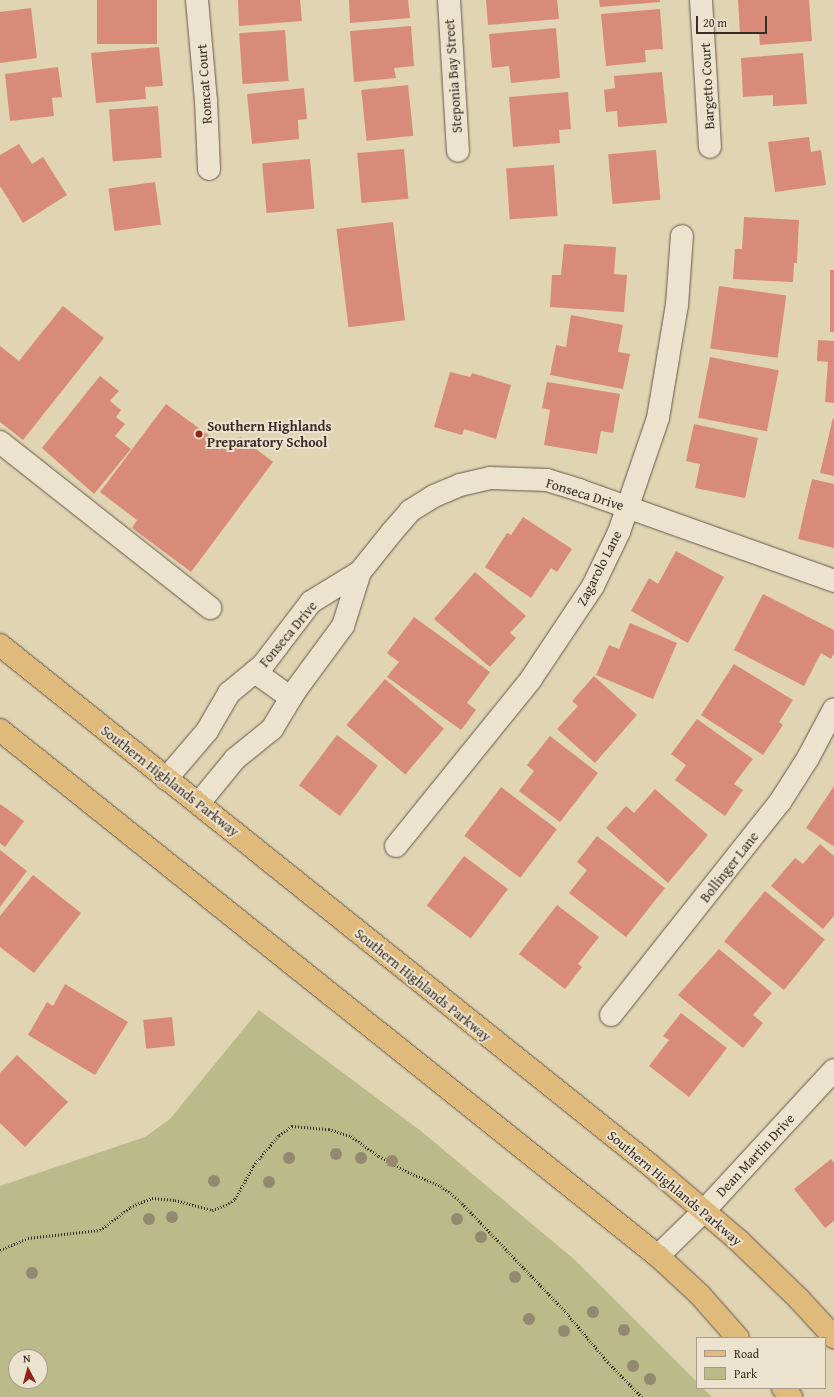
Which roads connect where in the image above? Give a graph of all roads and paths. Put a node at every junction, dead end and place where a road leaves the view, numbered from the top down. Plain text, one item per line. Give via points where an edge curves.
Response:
1 (197, 0) edge
2 (449, 0) edge
3 (701, 0) edge
4 (710, 147) dead end
5 (458, 151) dead end
6 (209, 168) dead end
7 (682, 236) dead end
8 (0, 442) edge
9 (628, 507) junction
10 (360, 572) junction
11 (834, 580) edge
12 (210, 608) dead end
13 (0, 646) edge
14 (256, 672) junction
15 (290, 698) junction
16 (834, 709) edge
17 (0, 730) edge
18 (166, 779) junction
19 (198, 803) junction
20 (396, 846) dead end
21 (611, 1015) dead end
22 (834, 1070) edge
23 (703, 1212) junction
24 (0, 1250) edge
25 (658, 1256) junction
26 (834, 1336) edge
27 (737, 1337) edge
28 (784, 1389) edge
29 (642, 1397) edge
30 (791, 1397) edge

1 - 6 street, Romcat Court
2 - 5 street, Steponia Bay Street
3 - 4 street, Bargetto Court
7 - 9 street, Zagarolo Lane via 677,305 658,418
8 - 12 street
9 - 10 street, Fonseca Drive via 547,480 490,478 460,485 434,496 410,511
9 - 11 street, Fonseca Drive
9 - 20 street, Zagarolo Lane via 593,586 562,636 531,679
10 - 14 street, Fonseca Drive via 311,602
10 - 15 street, Fonseca Drive via 343,626
13 - 18 main road, Southern Highlands Parkway
14 - 15 street
14 - 18 street, Fonseca Drive via 229,693 207,731
15 - 19 street, Fonseca Drive via 272,729 235,759
16 - 21 street, Bollinger Lane via 808,758 780,802
17 - 25 main road
18 - 19 main road, Southern Highlands Parkway
19 - 23 main road, Southern Highlands Parkway via 650,1166
22 - 23 street, Dean Martin Drive
23 - 25 street, Dean Martin Drive
23 - 26 main road, Southern Highlands Parkway via 739,1241
24 - 29 path via 28,1238 100,1230 130,1207 152,1198 175,1200 212,1210 226,1205 235,1198 253,1166 278,1135 292,1126 329,1129 351,1136 379,1156 441,1186 458,1199 565,1311
25 - 27 main road via 700,1295
28 - 30 main road

